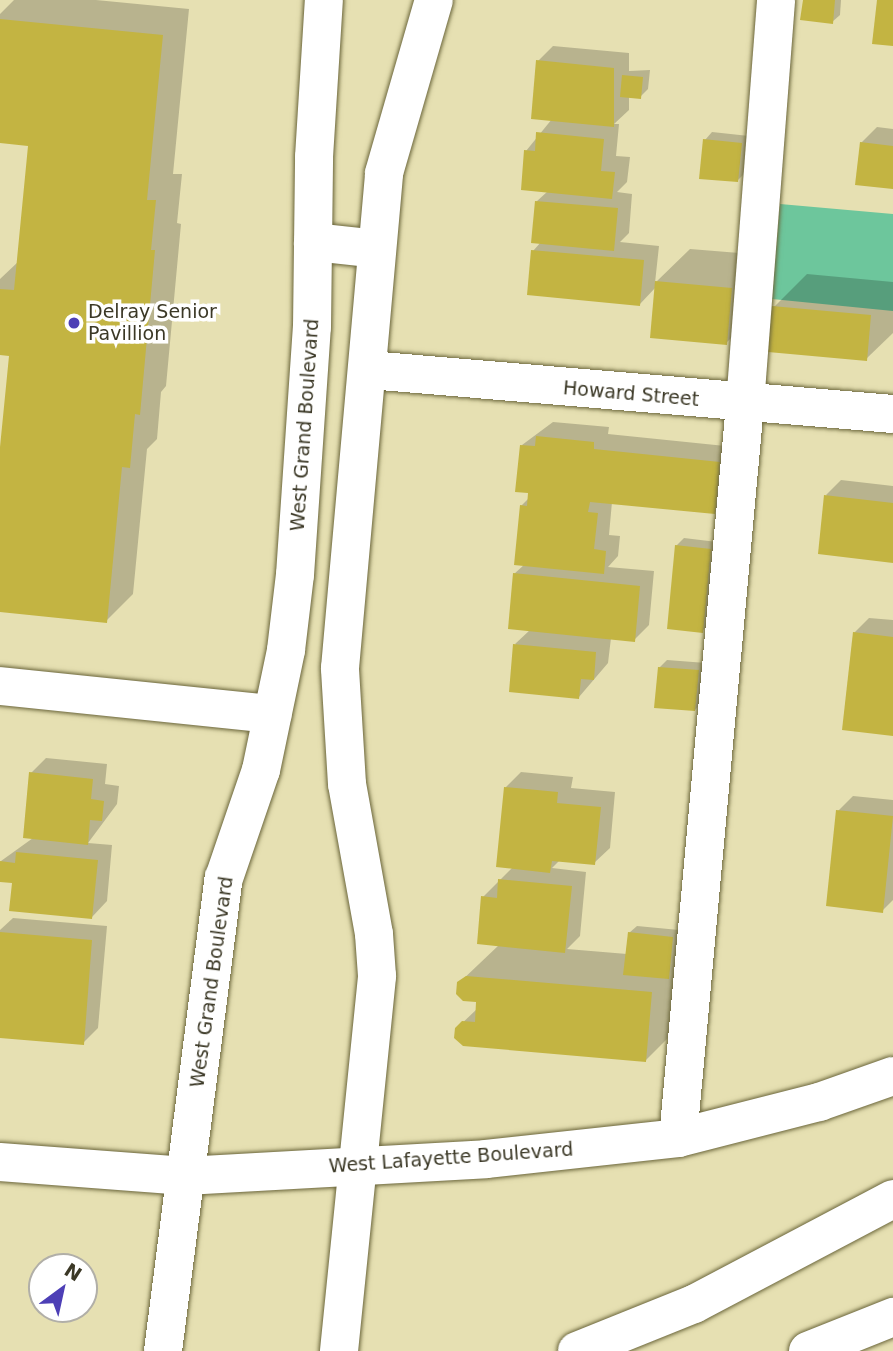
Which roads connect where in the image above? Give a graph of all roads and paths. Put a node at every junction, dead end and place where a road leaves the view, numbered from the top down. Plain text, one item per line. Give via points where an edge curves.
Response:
1 (324, 0) edge
2 (434, 0) edge
3 (776, 0) edge
4 (313, 242) junction
5 (377, 249) junction
6 (369, 370) junction
7 (745, 404) junction
8 (893, 414) edge
9 (0, 686) edge
10 (273, 713) junction
11 (893, 1076) edge
12 (678, 1138) junction
13 (0, 1162) edge
14 (355, 1166) junction
15 (185, 1177) junction
16 (893, 1199) edge
17 (893, 1317) edge
18 (341, 1335) edge
19 (163, 1351) edge
20 (578, 1351) edge
21 (808, 1351) edge

1 - 4 main road, West Grand Boulevard
2 - 5 main road via 384,173
3 - 7 main road
4 - 5 main road
4 - 10 main road, West Grand Boulevard via 312,327 295,575
5 - 6 main road
6 - 7 main road, Howard Street
6 - 14 main road via 340,668 347,784 374,934 377,976
7 - 8 main road, Howard Street
7 - 12 main road
9 - 10 main road
10 - 15 main road, West Grand Boulevard via 261,770 224,878
11 - 12 main road, West Lafayette Boulevard via 819,1102
12 - 14 main road, West Lafayette Boulevard via 486,1159
13 - 15 main road, West Lafayette Boulevard
14 - 15 main road, West Lafayette Boulevard
14 - 18 main road
15 - 19 main road, West Grand Boulevard
16 - 20 main road via 719,1293
17 - 21 main road

